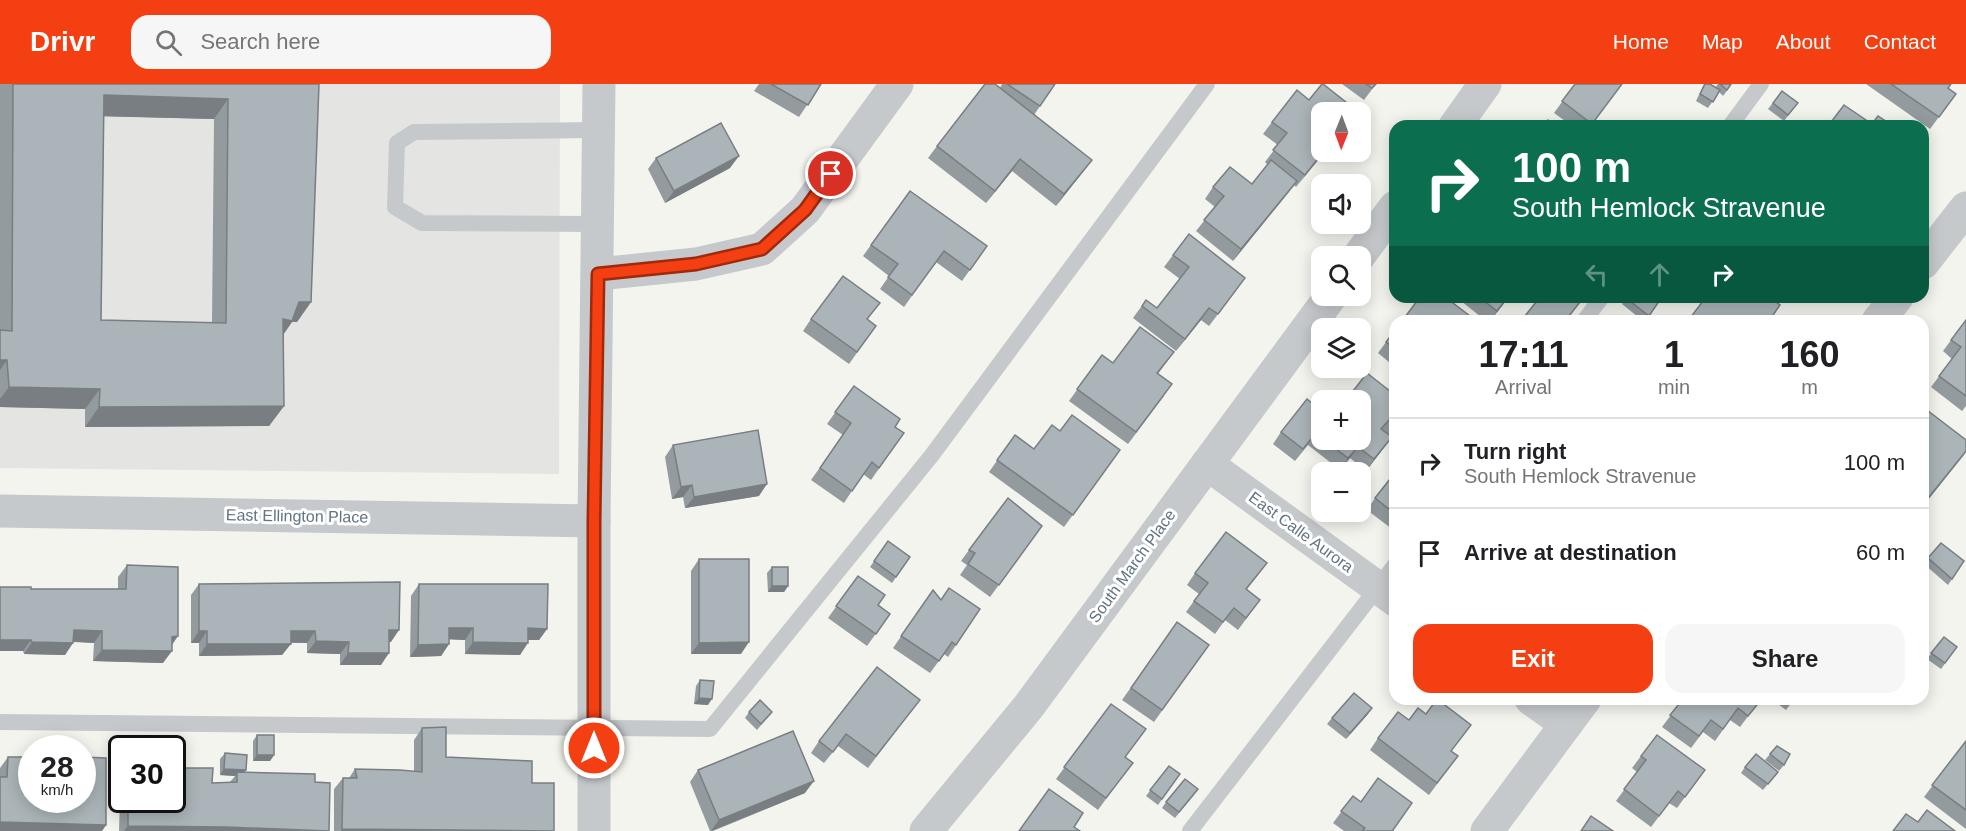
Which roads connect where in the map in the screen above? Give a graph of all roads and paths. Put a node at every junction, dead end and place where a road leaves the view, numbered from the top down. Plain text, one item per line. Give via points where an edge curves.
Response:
1 (599, 84) edge
2 (897, 84) edge
3 (1207, 84) edge
4 (1485, 84) edge
5 (1761, 84) edge
6 (1459, 120) edge
7 (1734, 120) edge
8 (599, 130) junction
9 (1966, 208) edge
10 (1389, 215) edge
11 (598, 224) junction
12 (1366, 246) edge
13 (1929, 255) edge
14 (598, 274) junction
15 (1892, 303) edge
16 (1323, 306) edge
17 (1883, 315) edge
18 (1208, 464) junction
19 (0, 511) edge
20 (594, 521) junction
21 (1389, 584) edge
22 (1553, 705) edge
23 (1575, 711) edge
24 (0, 722) edge
25 (594, 727) junction
26 (594, 831) edge
27 (926, 831) edge
28 (1190, 831) edge
29 (1487, 831) edge

1 - 8 street
2 - 14 street via 805,210 762,249 696,264
3 - 25 lane via 932,455 710,729
4 - 6 street
5 - 7 lane
8 - 11 street
8 - 11 lane via 414,132 397,143 395,207 422,223
9 - 13 street
10 - 12 street
11 - 14 street
14 - 20 street
15 - 17 street
16 - 18 street, South March Place
18 - 21 street, East Calle Aurora
18 - 27 street, South March Place via 1029,706
19 - 20 street, East Ellington Place
20 - 25 street
21 - 28 lane
22 - 23 street
23 - 29 street
24 - 25 lane
25 - 26 street

